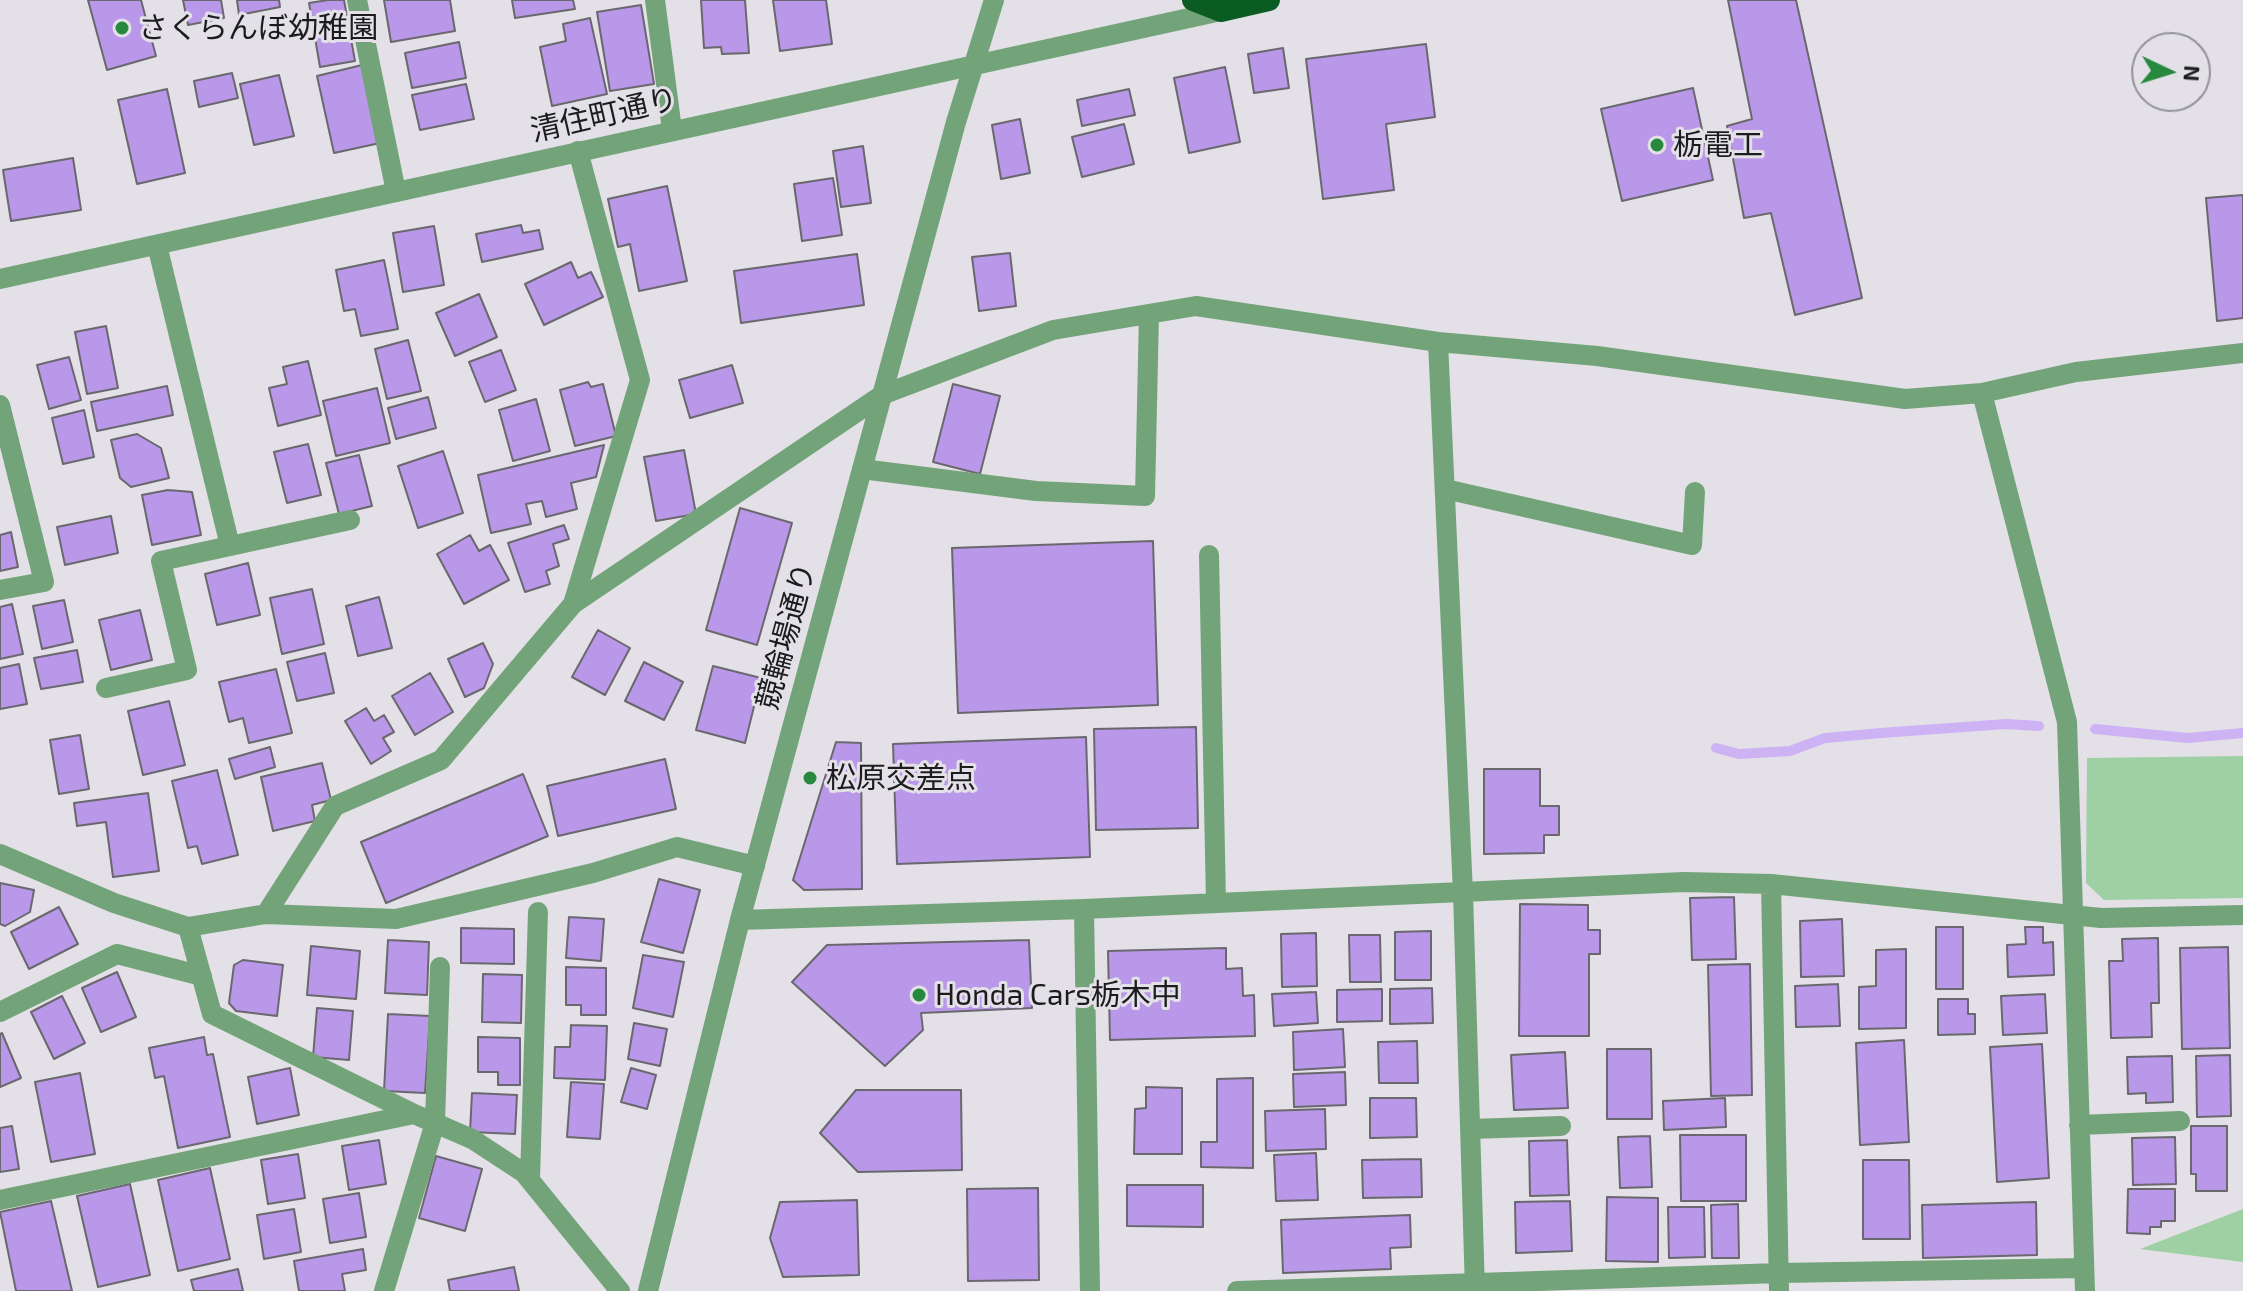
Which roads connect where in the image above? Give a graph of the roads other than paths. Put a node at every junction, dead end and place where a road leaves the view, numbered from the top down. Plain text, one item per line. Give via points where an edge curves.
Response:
1 (357, 0) edge
2 (655, 0) edge
3 (994, 0) edge
4 (1193, 0) edge
5 (1269, 0) edge
6 (1221, 11) junction
7 (972, 66) junction
8 (672, 130) junction
9 (578, 151) junction
10 (396, 192) junction
11 (157, 245) junction
12 (0, 279) edge
13 (1149, 314) junction
14 (1438, 342) junction
15 (2243, 353) edge
16 (1982, 393) junction
17 (882, 395) junction
18 (0, 405) edge
19 (862, 469) junction
20 (1445, 489) junction
21 (1695, 492) dead end
22 (350, 520) dead end
23 (230, 546) junction
24 (1209, 555) dead end
25 (0, 590) edge
26 (573, 604) junction
27 (106, 688) dead end
28 (0, 854) edge
29 (755, 866) junction
30 (1771, 884) junction
31 (1463, 893) junction
32 (1216, 903) junction
33 (1084, 909) junction
34 (538, 912) dead end
35 (266, 914) junction
36 (2073, 915) junction
37 (2243, 915) edge
38 (740, 920) junction
39 (188, 927) junction
40 (440, 967) dead end
41 (202, 976) junction
42 (0, 1012) edge
43 (414, 1114) junction
44 (2180, 1121) dead end
45 (435, 1123) junction
46 (2079, 1125) junction
47 (1561, 1126) dead end
48 (1471, 1129) junction
49 (530, 1179) junction
50 (0, 1200) edge
51 (2084, 1279) edge
52 (1779, 1282) edge
53 (1475, 1287) edge
54 (384, 1291) edge
55 (620, 1291) edge
56 (648, 1291) edge
57 (1090, 1291) edge
58 (1237, 1291) edge

1 - 10 street
2 - 8 street
3 - 7 street, 競輪場通り
4 - 6 highway
5 - 6 highway
6 - 7 street, 清住町通り
7 - 8 street, 清住町通り
7 - 17 street, 競輪場通り
8 - 9 street, 清住町通り
9 - 10 street, 清住町通り
9 - 26 street via 640,380
10 - 11 street, 清住町通り
11 - 12 street, 清住町通り
11 - 23 street
13 - 14 street via 1196,306
13 - 17 street via 1053,330
13 - 19 street via 1145,496 1036,491
14 - 16 street via 1597,356 1905,399
14 - 20 street
15 - 16 street via 2076,372
16 - 36 street via 2067,722
17 - 19 street, 競輪場通り
17 - 26 street
18 - 25 street via 44,582
19 - 29 street, 競輪場通り
20 - 21 street via 1692,545
20 - 31 street
22 - 23 street
23 - 27 street via 161,561 187,670
24 - 32 street
26 - 35 street via 441,760 335,806
28 - 39 street via 114,903
29 - 35 street via 677,847 593,873 396,919
29 - 38 street, 競輪場通り
30 - 31 street via 1684,882
30 - 36 street
30 - 52 street
31 - 32 street
31 - 48 street
32 - 33 street
33 - 38 street
33 - 57 street
34 - 49 street
35 - 39 street
36 - 37 street
36 - 46 street
38 - 56 street, 競輪場通り
39 - 41 street
40 - 45 street
41 - 42 street via 117,954
41 - 43 street via 212,1014
43 - 45 street
43 - 50 street
44 - 46 street
45 - 49 street via 472,1139
45 - 54 street
46 - 51 street
47 - 48 street
48 - 53 street
49 - 55 street
51 - 52 street
52 - 53 street
53 - 58 street

